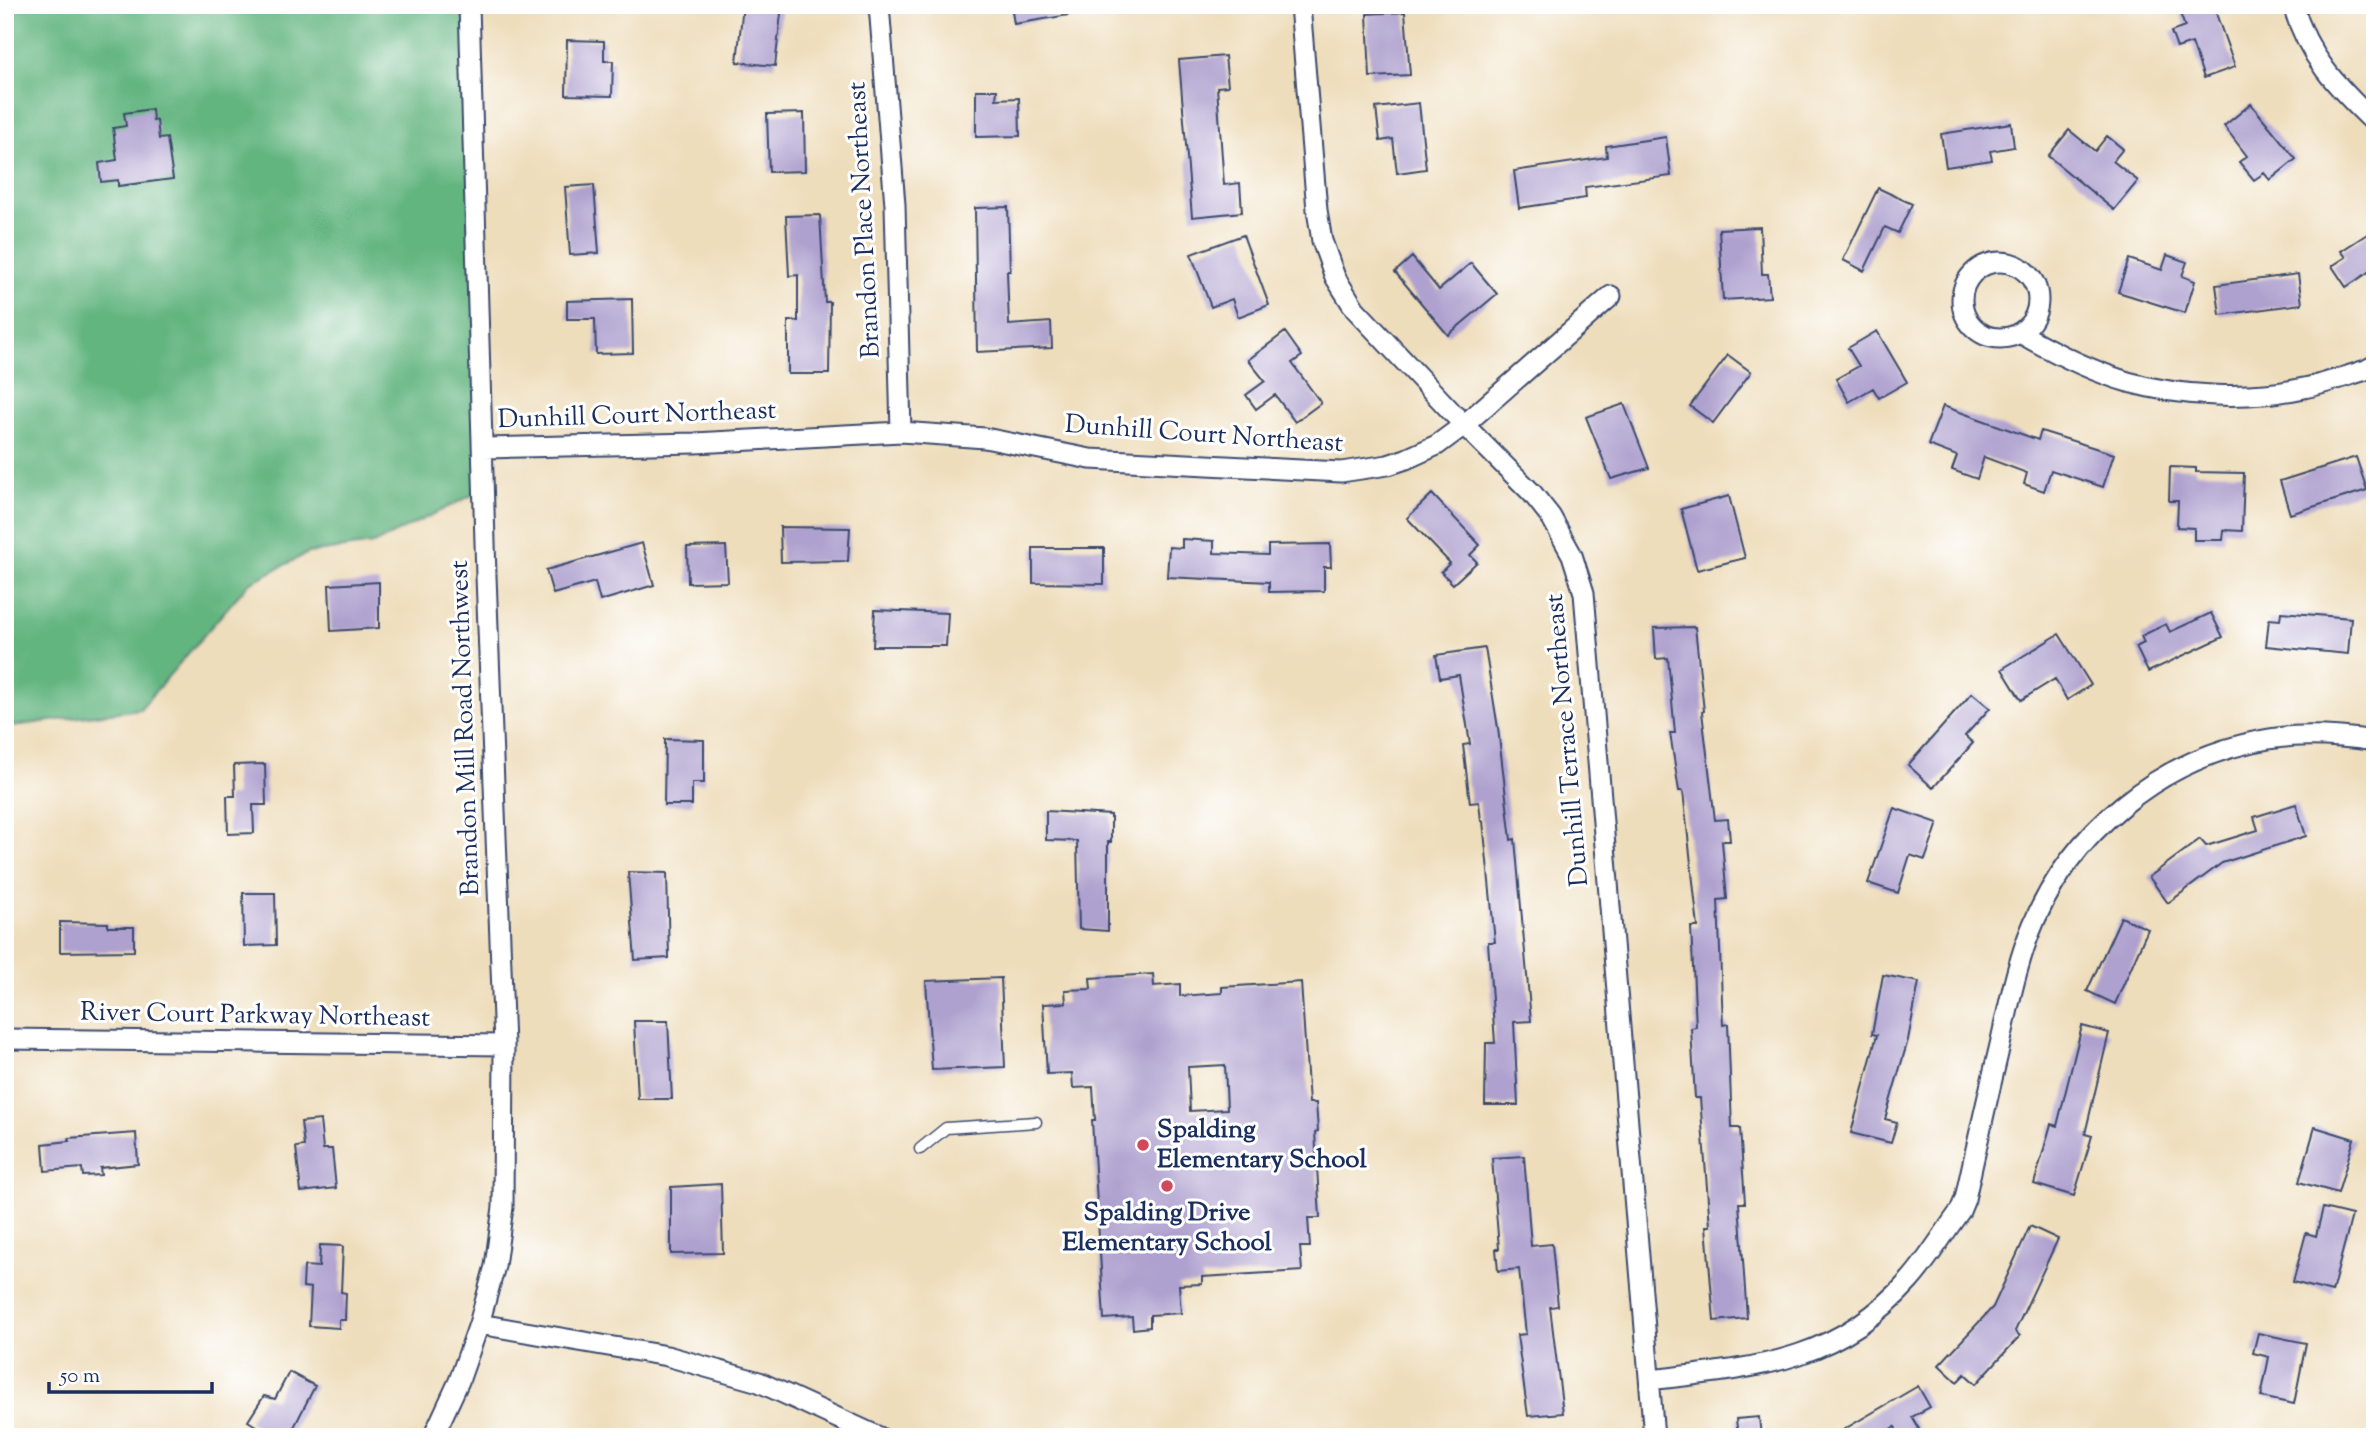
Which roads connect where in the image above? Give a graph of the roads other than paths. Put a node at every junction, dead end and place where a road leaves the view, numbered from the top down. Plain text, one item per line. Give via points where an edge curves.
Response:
1 (469, 5) edge
2 (879, 5) edge
3 (1300, 5) edge
4 (2293, 5) edge
5 (2375, 123) edge
6 (1611, 296) dead end
7 (2020, 333) junction
8 (2375, 365) edge
9 (1464, 425) junction
10 (901, 432) junction
11 (484, 448) junction
12 (2375, 741) edge
13 (5, 1039) edge
14 (504, 1045) junction
15 (1036, 1122) dead end
16 (920, 1149) dead end
17 (479, 1324) junction
18 (1650, 1380) junction
19 (433, 1437) edge
20 (879, 1437) edge
21 (1654, 1437) edge

1 - 11 street, Brandon Mill Road Northwest
2 - 10 street, Brandon Place Northeast via 895,205
3 - 9 street, Dunhill Terrace Northeast via 1317,210 1335,277 1355,309
4 - 5 street via 2315,57
6 - 9 street, Dunhill Court Northeast
7 - 7 street via 2037,314 2037,288 2022,268 2010,262 1985,264 1966,282 1962,294 1965,317 1980,333 1993,338
7 - 8 street via 2050,351 2162,390 2233,396 2303,388
9 - 10 street, Dunhill Court Northeast via 1437,445 1406,459 1341,472 1090,459 985,438
9 - 18 street, Dunhill Terrace Northeast via 1551,517 1572,555 1584,593
10 - 11 street, Dunhill Court Northeast
11 - 14 street, Brandon Mill Road Northwest
12 - 18 street via 2329,735 2271,738 2220,750 2167,773 2124,803 2069,860 2044,900 2015,976 1965,1199 1909,1281 1863,1323 1805,1354 1758,1367
13 - 14 street, River Court Parkway Northeast
14 - 17 street, Brandon Mill Road Northwest via 503,1207 495,1266
15 - 16 lane via 946,1128
17 - 19 street, Brandon Mill Road Northwest
17 - 20 street via 667,1356 759,1382
18 - 21 street, Dunhill Terrace Northeast

